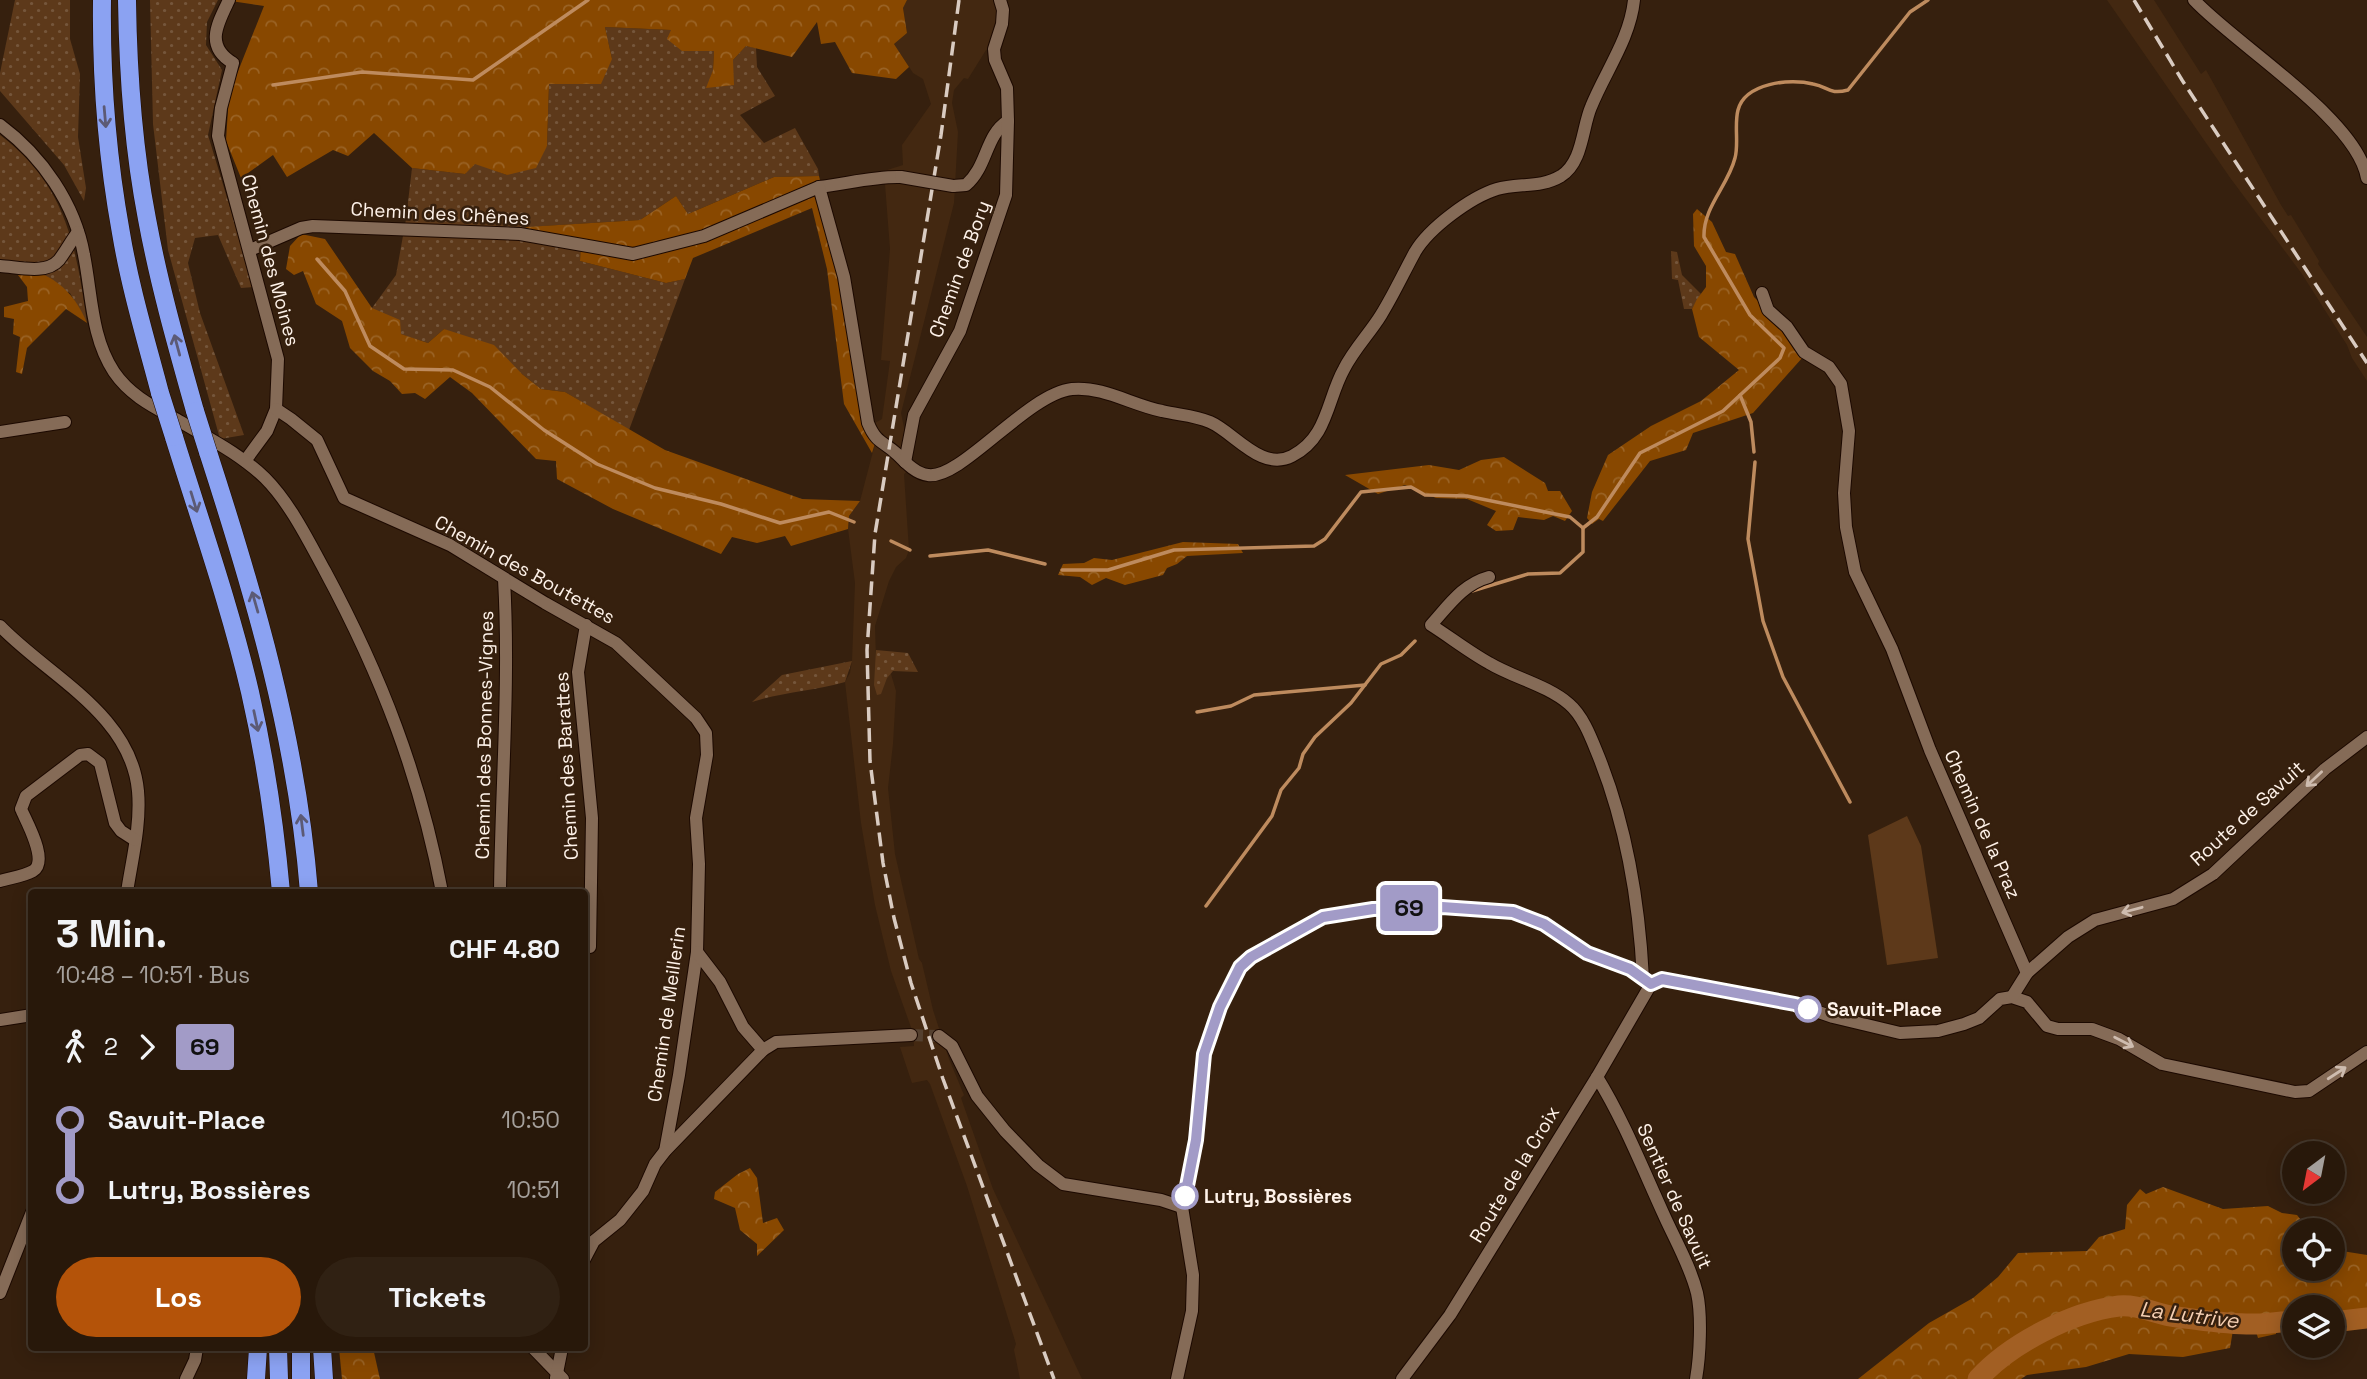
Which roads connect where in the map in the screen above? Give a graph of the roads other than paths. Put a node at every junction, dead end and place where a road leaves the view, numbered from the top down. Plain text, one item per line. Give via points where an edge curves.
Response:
1 (95, 0) edge
2 (102, 0) edge
3 (127, 0) edge
4 (139, 0) edge
5 (229, 0) edge
6 (1000, 0) edge
7 (1634, 0) edge
8 (2194, 0) edge
9 (102, 86) junction
10 (132, 104) junction
11 (1008, 121) junction
12 (0, 125) edge
13 (2367, 178) edge
14 (819, 187) junction
15 (78, 232) junction
16 (250, 250) junction
17 (0, 266) edge
18 (1762, 293) dead end
19 (276, 409) junction
20 (65, 422) dead end
21 (0, 432) edge
22 (245, 461) junction
23 (909, 465) junction
24 (1489, 577) dead end
25 (505, 579) junction
26 (586, 625) junction
27 (0, 626) edge
28 (696, 718) joint
29 (2367, 737) edge
30 (135, 840) junction
31 (0, 881) edge
32 (127, 889) edge
33 (281, 889) edge
34 (309, 889) edge
35 (441, 889) edge
36 (500, 889) edge
37 (590, 947) dead end
38 (697, 952) junction
39 (2027, 973) junction
40 (1647, 981) junction
41 (2012, 997) junction
42 (28, 1016) edge
43 (0, 1020) edge
44 (911, 1035) tunnel mouth
45 (939, 1036) dead end
46 (763, 1050) junction
47 (2367, 1052) edge
48 (1597, 1077) junction
49 (665, 1151) junction
50 (1182, 1207) junction
51 (28, 1222) edge
52 (588, 1252) edge
53 (0, 1293) edge
54 (196, 1351) edge
55 (258, 1351) edge
56 (278, 1351) edge
57 (301, 1351) edge
58 (322, 1351) edge
59 (536, 1351) edge
60 (562, 1351) edge
61 (558, 1377) edge
62 (186, 1379) edge
63 (256, 1379) edge
64 (279, 1379) edge
65 (301, 1379) edge
66 (324, 1379) edge
67 (1177, 1379) edge
68 (1402, 1379) edge
69 (1696, 1379) edge

1 - 9 highway
2 - 9 highway
3 - 10 highway
4 - 10 highway
5 - 16 street, Chemin des Moines via 215,29 218,49 233,62 218,136
6 - 11 street, Chemin de Bory via 1002,24 993,49 1007,88
7 - 23 street via 1619,49 1566,172 1542,183 1496,189 1437,226 1417,248 1385,309 1343,370 1323,425 1290,457 1256,453 1196,416 1161,411 1100,391 1073,389 1042,401 943,473 923,474
8 - 13 street via 2333,122 2357,150
9 -> 33 highway, bridge via 121,235 160,393 249,690 266,772
34 -> 10 highway, bridge via 282,706 158,271
11 - 14 street, Chemin des Chênes, bridge via 997,127 977,176 966,186 884,176
11 - 23 street, Chemin de Bory via 1006,195 998,224 960,331 914,415
12 - 15 street via 42,166
14 - 16 street, Chemin des Chênes via 704,236 632,254 520,234 313,226
14 - 23 street via 844,277 868,423 876,440
15 - 17 street via 49,267
15 - 22 street via 96,330 116,374 143,401
16 - 19 street, Chemin des Moines via 276,345
18 - 39 street, Chemin de la Praz via 1768,310 1804,352 1829,367 1841,384 1849,431 1846,527 1854,572 1892,649 1931,753
19 - 22 street, Chemin des Moines via 267,431
19 - 25 street, Chemin des Boutettes via 317,440 344,498 450,545
20 - 21 street
22 - 35 street via 295,518 364,645 406,753
24 - 40 street via 1462,591 1431,625 1489,663 1571,705 1589,733 1620,819
25 - 26 street, Chemin des Boutettes
25 - 36 street, Chemin des Bonnes-Vignes
26 - 28 street, Chemin des Boutettes via 616,643
26 - 37 street, Chemin des Barattes via 578,672 592,818
27 - 30 street via 94,708 129,753 138,791
28 - 38 street, Chemin de Meillerin via 706,733 707,755 696,818
29 -> 39 street, Route de Savuit via 2325,769 2213,874 2173,899 2095,920 2068,936
30 - 31 street via 115,824 100,763 88,754 79,755 22,803 40,856 38,866 33,872
30 - 32 street
38 - 46 street via 720,982 743,1027
38 - 49 street, Chemin de Meillerin
39 - 41 street, Route de Savuit
40 - 41 street via 1662,979 1795,1004 1900,1033 1964,1024 1979,1018 2000,999
40 - 48 street, Route de la Croix
40 - 50 street via 1630,969 1587,953 1544,924 1513,912 1442,907 1373,909 1323,917 1251,957 1240,967 1220,1007 1204,1054 1194,1151
41 -> 47 street via 2027,1002 2048,1026 2092,1029 2162,1064 2295,1092 2309,1091
42 - 43 street
44 - 46 street via 776,1042
45 - 50 street via 953,1046 977,1096 1005,1131 1063,1184
46 - 49 street
48 - 68 street, Route de la Croix via 1450,1315
48 - 69 street, Sentier de Savuit via 1697,1293
49 - 52 street via 643,1191
50 - 67 street via 1193,1275 1192,1311
51 - 53 street
54 - 62 street
55 - 63 highway
56 - 64 highway
57 - 65 highway
58 - 66 highway
59 - 61 street
60 - 61 street

